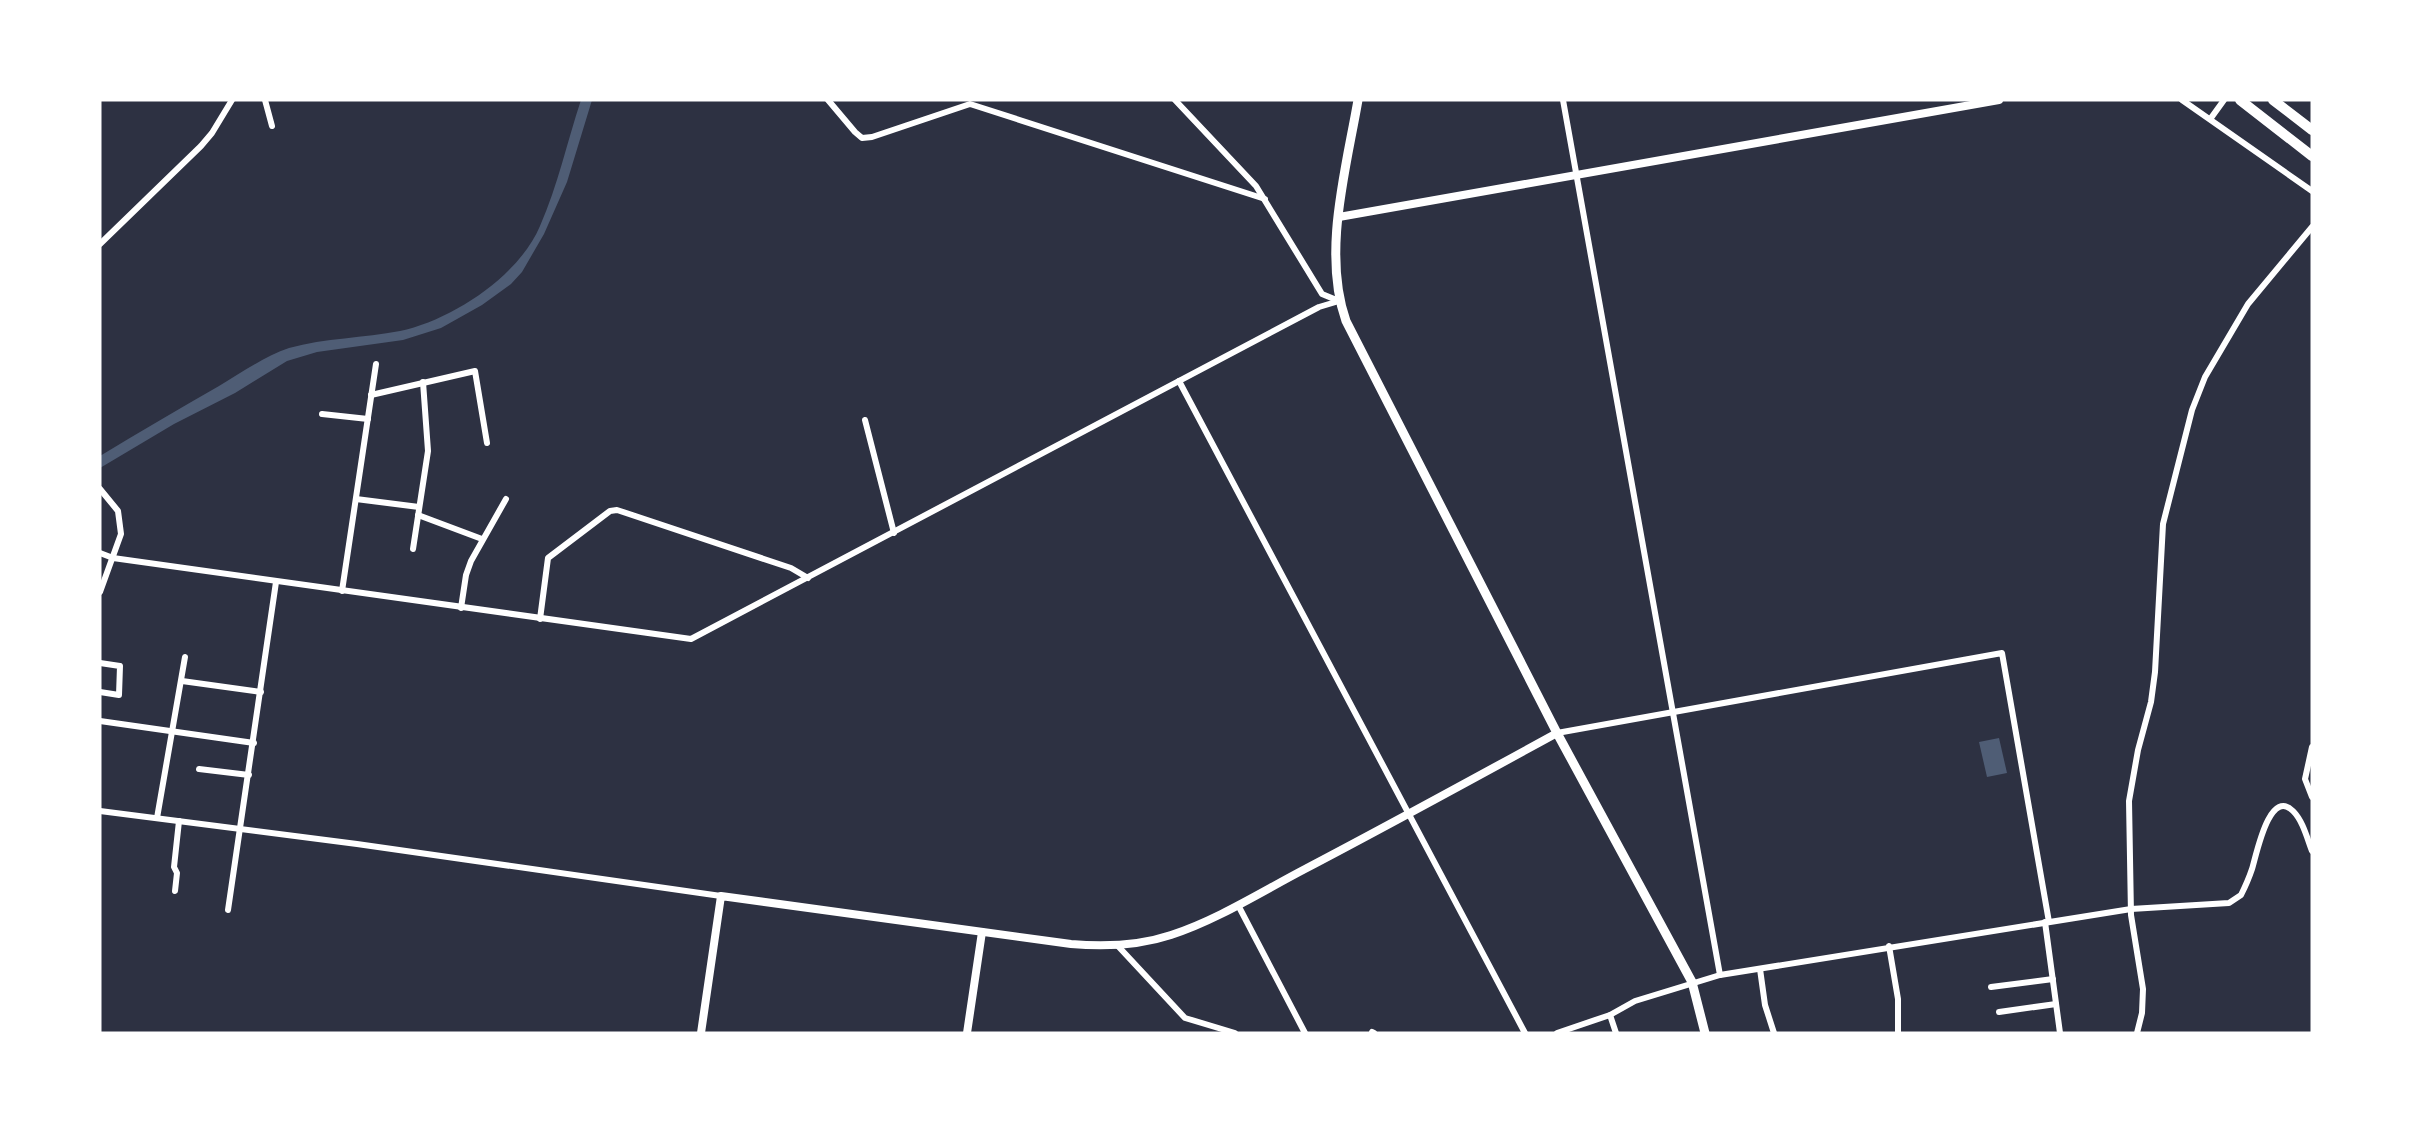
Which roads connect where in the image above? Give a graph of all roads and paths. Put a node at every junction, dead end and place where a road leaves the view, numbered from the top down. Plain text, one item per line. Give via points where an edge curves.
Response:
1 (232, 100) edge
2 (265, 100) edge
3 (828, 100) edge
4 (1175, 100) edge
5 (1358, 100) edge
6 (1563, 100) edge
7 (1999, 100) edge
8 (2182, 100) edge
9 (2224, 100) edge
10 (2240, 100) edge
11 (2273, 100) edge
12 (2211, 118) junction
13 (272, 126) dead end
14 (2312, 130) edge
15 (2312, 156) edge
16 (1577, 176) junction
17 (2312, 191) edge
18 (1265, 199) junction
19 (1339, 217) junction
20 (2312, 227) edge
21 (100, 232) edge
22 (2312, 240) edge
23 (2301, 241) junction
24 (101, 243) edge
25 (1339, 301) junction
26 (376, 364) dead end
27 (1179, 381) junction
28 (423, 382) junction
29 (371, 395) junction
30 (322, 414) dead end
31 (368, 419) junction
32 (865, 420) dead end
33 (487, 443) dead end
34 (100, 489) edge
35 (356, 499) junction
36 (506, 499) dead end
37 (419, 507) junction
38 (418, 515) junction
39 (894, 533) junction
40 (482, 539) junction
41 (412, 549) dead end
42 (100, 553) edge
43 (113, 558) junction
44 (808, 578) junction
45 (276, 582) junction
46 (342, 591) junction
47 (100, 592) edge
48 (461, 608) junction
49 (540, 619) junction
50 (185, 657) dead end
51 (100, 663) edge
52 (181, 681) junction
53 (100, 692) edge
54 (261, 692) junction
55 (1675, 711) junction
56 (100, 721) edge
57 (173, 732) junction
58 (1558, 733) junction
59 (254, 743) junction
60 (2312, 747) edge
61 (198, 769) dead end
62 (249, 775) junction
63 (2312, 797) edge
64 (100, 811) edge
65 (1410, 814) junction
66 (158, 818) junction
67 (179, 821) junction
68 (241, 829) junction
69 (2312, 851) edge
70 (175, 891) dead end
71 (721, 896) junction
72 (1238, 905) junction
73 (2131, 909) junction
74 (228, 910) dead end
75 (2047, 922) junction
76 (982, 932) junction
77 (1117, 946) junction
78 (1889, 946) junction
79 (1760, 969) junction
80 (1720, 975) junction
81 (2053, 979) junction
82 (1692, 982) junction
83 (1990, 987) dead end
84 (2056, 1004) junction
85 (1999, 1012) dead end
86 (1610, 1015) junction
87 (701, 1033) edge
88 (967, 1033) edge
89 (1235, 1033) edge
90 (1305, 1033) edge
91 (1525, 1033) edge
92 (1558, 1033) edge
93 (1616, 1033) edge
94 (1705, 1033) edge
95 (1774, 1033) edge
96 (1898, 1033) edge
97 (2060, 1033) edge
98 (2137, 1033) edge

1 - 24 street via 201,146
2 - 13 street
3 - 18 street via 862,138 970,104
4 - 18 street
5 - 19 main road
6 - 16 street
7 - 16 street
8 - 12 street
9 - 12 street
10 - 15 highway
11 - 14 highway
12 - 17 street
16 - 19 street
16 - 55 street
18 - 25 street via 1322,294
19 - 25 main road via 1335,273
20 - 23 street
21 - 24 street
22 - 23 street
23 - 73 street via 2248,303 2205,377 2162,524 2155,672 2129,801
25 - 27 street via 1319,307
25 - 58 main road via 1387,404
26 - 29 street
27 - 39 street
27 - 65 street
28 - 29 street
28 - 33 street via 475,371
28 - 37 street via 429,441
29 - 31 street
30 - 31 street
31 - 35 street
32 - 39 street
34 - 43 street via 120,519 121,534
35 - 37 street
35 - 46 street
36 - 40 street
37 - 38 street
38 - 40 street
38 - 41 street
39 - 44 street
40 - 48 street via 466,575
42 - 43 street
43 - 45 street
43 - 47 street
44 - 49 street via 691,639
44 - 49 street via 730,547 610,511 548,558
45 - 46 street
45 - 54 street
46 - 48 street
48 - 49 street
50 - 52 street
51 - 53 street via 120,666 119,695
52 - 54 street
52 - 57 street
54 - 59 street
55 - 58 street
55 - 75 street via 2002,653
55 - 80 street
56 - 57 street
57 - 59 street
57 - 66 street
58 - 65 street
58 - 82 main road
59 - 62 street
60 - 63 street via 2305,779
61 - 62 street
62 - 68 street
64 - 66 street
65 - 72 street
65 - 91 street
66 - 67 street
67 - 68 street
67 - 70 street
68 - 71 street
68 - 74 street
69 - 73 street via 2294,812 2282,807 2264,827 2247,882 2236,900
71 - 76 street
71 - 87 street
72 - 77 street via 1170,935
72 - 90 street
73 - 75 street
73 - 98 street via 2143,989
75 - 78 street
75 - 81 street
76 - 77 street
76 - 88 street
77 - 89 street via 1185,1018
78 - 79 street
78 - 96 street
79 - 80 street
79 - 95 street
80 - 82 street
81 - 83 street
81 - 84 street
82 - 86 street via 1634,1001
82 - 94 main road
84 - 85 street
84 - 97 street
86 - 92 street
86 - 93 street

